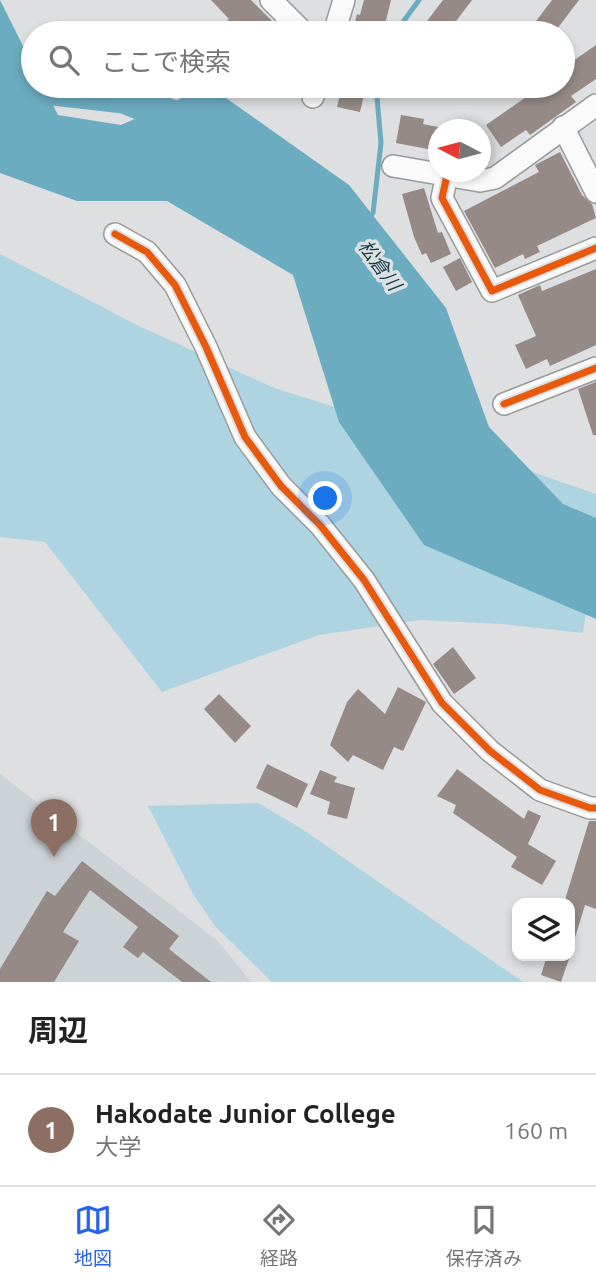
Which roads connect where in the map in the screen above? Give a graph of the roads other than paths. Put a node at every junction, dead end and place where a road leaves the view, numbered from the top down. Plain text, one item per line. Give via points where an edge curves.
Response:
1 (271, 0) edge
2 (344, 0) edge
3 (292, 21) edge
4 (338, 21) edge
5 (596, 105) edge
6 (563, 127) junction
7 (393, 166) dead end
8 (428, 172) edge
9 (491, 179) edge
10 (445, 182) edge
11 (596, 192) edge
12 (115, 234) dead end
13 (596, 248) edge
14 (596, 368) edge
15 (503, 404) dead end
16 (596, 808) edge

1 - 3 street
2 - 4 street
5 - 6 street
6 - 9 street
6 - 11 street
7 - 8 street
10 - 13 street via 442,198 492,291
12 - 16 street via 147,252 175,285 245,437 281,486 365,580 442,702 490,751 540,790
14 - 15 street

